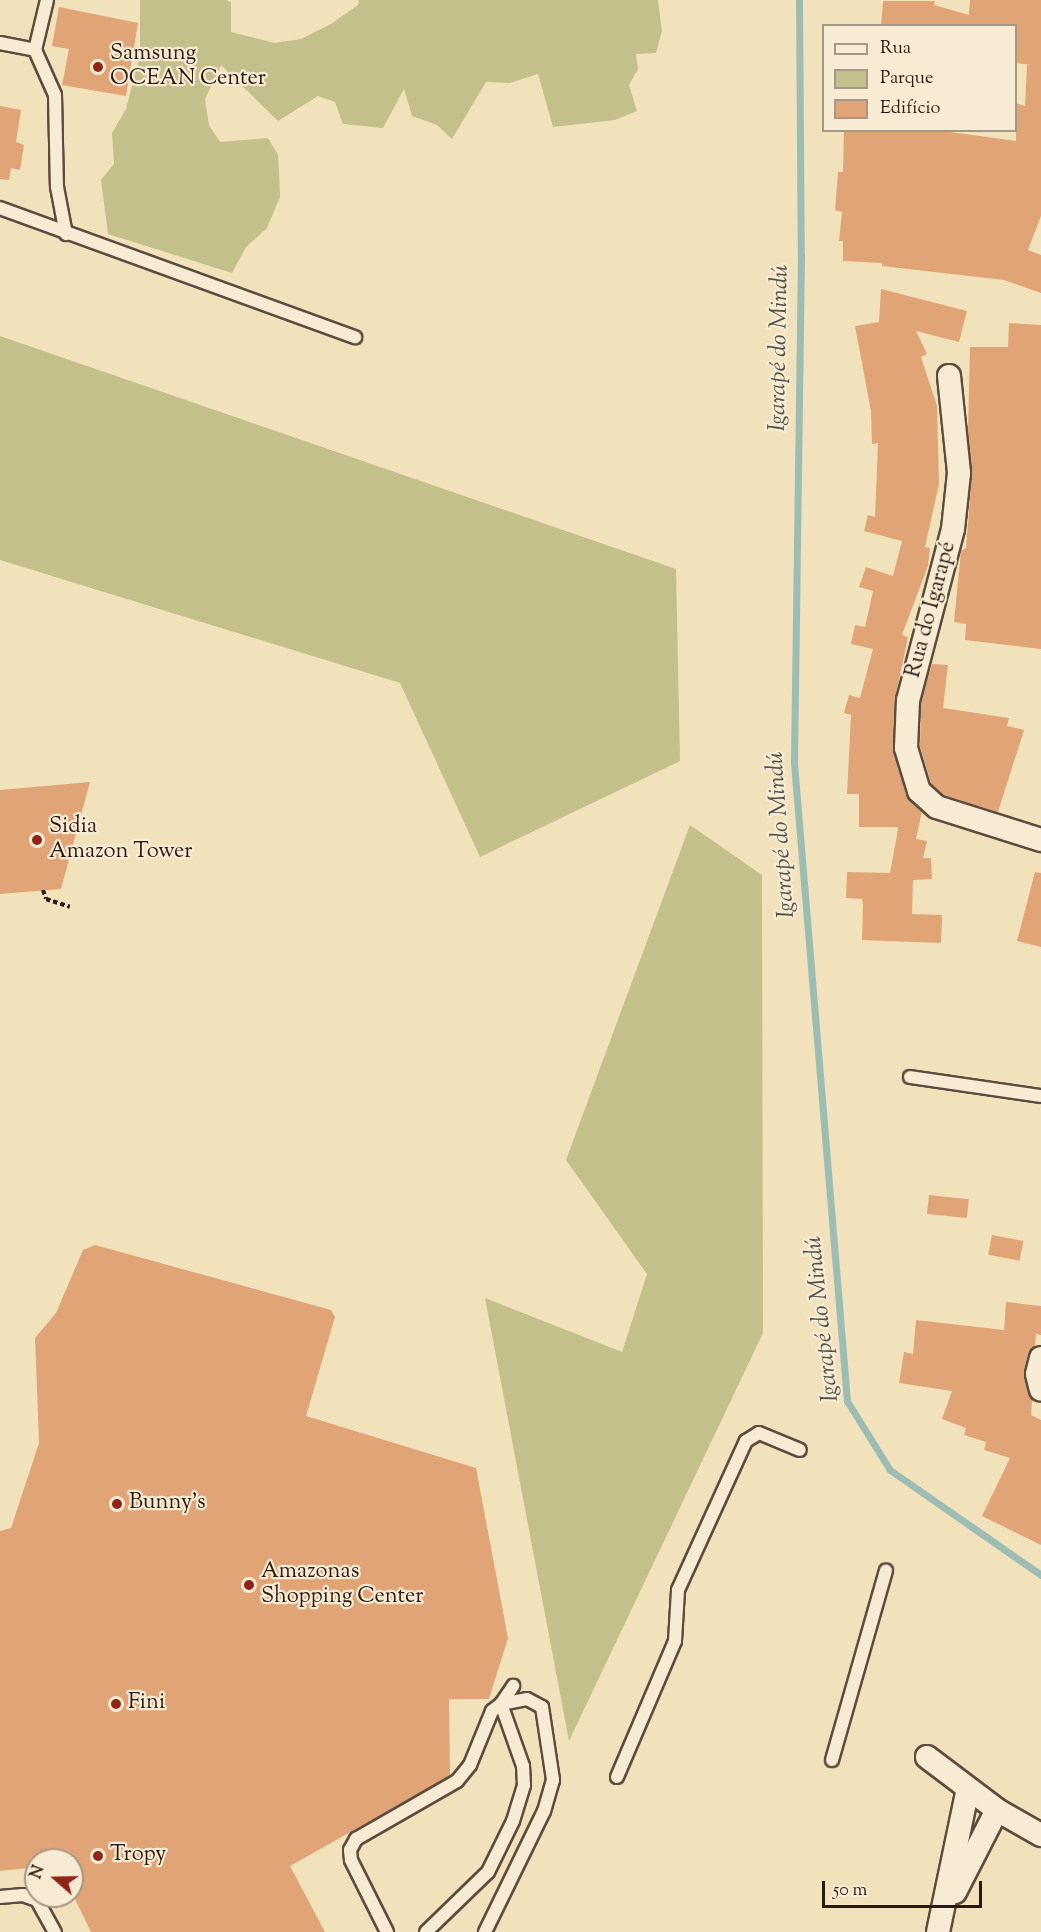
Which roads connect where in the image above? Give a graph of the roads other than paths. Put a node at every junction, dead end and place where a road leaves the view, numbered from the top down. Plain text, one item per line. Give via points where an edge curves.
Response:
1 (47, 0) edge
2 (0, 43) edge
3 (35, 50) junction
4 (0, 208) edge
5 (66, 234) junction
6 (355, 338) dead end
7 (949, 376) dead end
8 (1041, 840) edge
9 (910, 1077) dead end
10 (1041, 1096) edge
11 (1041, 1358) edge
12 (1041, 1390) edge
13 (800, 1450) dead end
14 (886, 1571) dead end
15 (513, 1686) dead end
16 (501, 1704) junction
17 (927, 1757) dead end
18 (832, 1760) dead end
19 (616, 1777) dead end
20 (968, 1789) junction
21 (998, 1810) junction
22 (1041, 1835) edge
23 (0, 1897) edge
24 (940, 1923) edge
25 (55, 1932) edge
26 (387, 1932) edge
27 (426, 1932) edge
28 (485, 1932) edge

1 - 3 lane
2 - 3 lane
3 - 5 lane via 55,95 57,187
4 - 5 lane
5 - 6 lane
7 - 8 street, Rua do Igarapé via 959,473 953,529 908,700 906,748 920,791 937,807
9 - 10 lane
11 - 12 street via 1037,1374
13 - 19 lane via 759,1433 746,1440 678,1590 675,1641
14 - 18 lane
15 - 16 lane
16 - 26 lane via 486,1719 470,1765 457,1781 365,1832 350,1850 351,1860
16 - 27 lane via 523,1766 524,1785 513,1821 488,1872
16 - 28 lane via 527,1700 542,1707 552,1780 544,1811
17 - 20 street
20 - 21 street
20 - 24 street
21 - 22 street
21 - 24 street
23 - 25 lane via 33,1897 50,1917

